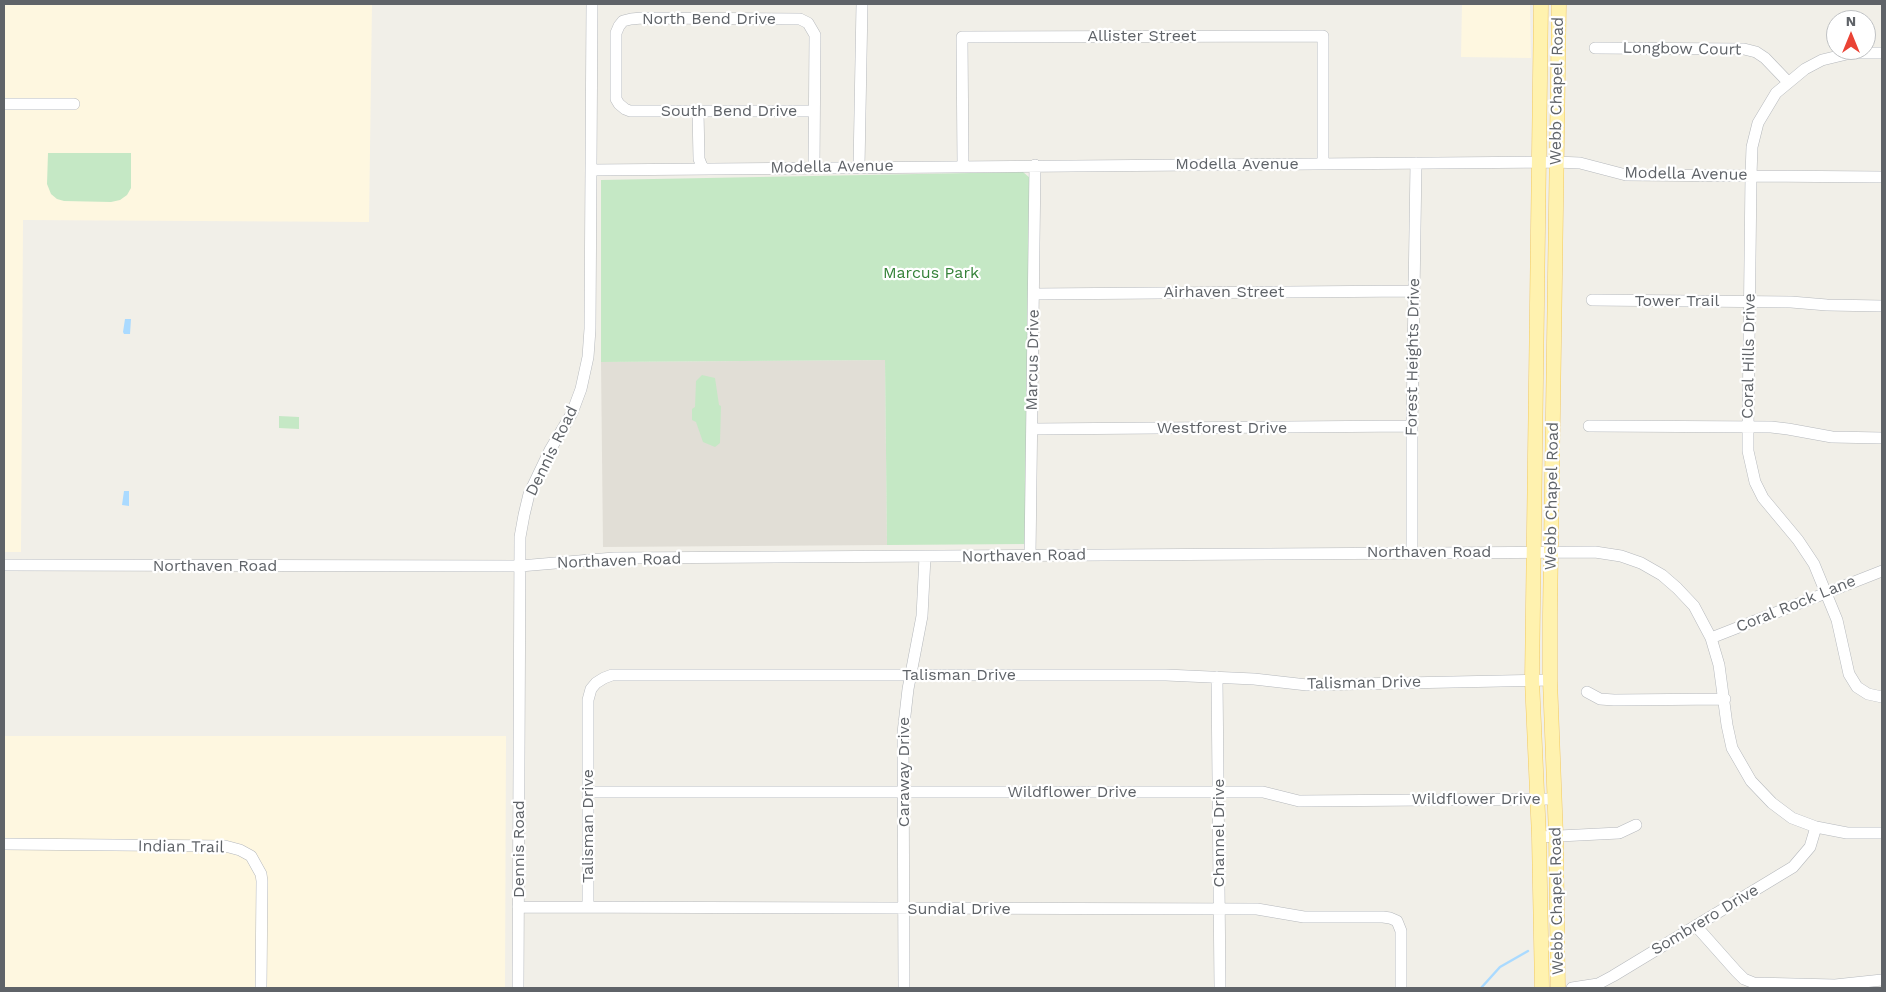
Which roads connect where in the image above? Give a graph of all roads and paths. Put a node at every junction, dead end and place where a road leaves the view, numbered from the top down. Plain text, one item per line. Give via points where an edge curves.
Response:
1 (592, 4) edge
2 (862, 4) edge
3 (1542, 4) edge
4 (1559, 4) edge
5 (623, 22) joint
6 (1595, 48) dead end
7 (1882, 53) edge
8 (1788, 82) junction
9 (4, 104) edge
10 (74, 104) dead end
11 (813, 110) junction
12 (702, 111) junction
13 (1540, 162) junction
14 (1556, 162) junction
15 (1323, 163) junction
16 (1416, 163) junction
17 (1035, 165) junction
18 (963, 166) junction
19 (859, 167) junction
20 (814, 168) junction
21 (703, 169) junction
22 (591, 170) junction
23 (1751, 175) junction
24 (1882, 177) edge
25 (1414, 291) junction
26 (1034, 294) junction
27 (1592, 300) dead end
28 (1749, 301) junction
29 (1882, 306) edge
30 (1412, 426) junction
31 (1589, 426) dead end
32 (1748, 428) junction
33 (1033, 429) junction
34 (1882, 438) edge
35 (1552, 551) junction
36 (1412, 552) junction
37 (1534, 552) junction
38 (1030, 556) junction
39 (925, 557) junction
40 (4, 565) edge
41 (520, 566) junction
42 (1882, 571) edge
43 (1826, 592) junction
44 (1711, 638) junction
45 (911, 675) junction
46 (1217, 677) junction
47 (1532, 680) junction
48 (1550, 680) junction
49 (1587, 692) dead end
50 (1882, 697) edge
51 (1725, 699) junction
52 (588, 792) junction
53 (903, 792) junction
54 (1219, 792) junction
55 (1537, 799) junction
56 (1555, 799) junction
57 (1636, 825) dead end
58 (1816, 827) junction
59 (1882, 833) edge
60 (1538, 836) junction
61 (1556, 836) junction
62 (4, 844) edge
63 (518, 907) junction
64 (588, 907) junction
65 (904, 908) junction
66 (1219, 909) junction
67 (1696, 926) junction
68 (1882, 980) edge
69 (261, 988) edge
70 (518, 988) edge
71 (904, 988) edge
72 (1220, 988) edge
73 (1401, 988) edge
74 (1542, 988) edge
75 (1558, 988) edge
76 (1572, 988) edge

1 - 22 street, Dennis Road
2 - 19 street
3 - 13 main road, Webb Chapel Road
4 - 14 main road, Webb Chapel Road
5 - 11 street, North Bend Drive via 631,18 800,19 815,35
5 - 12 street, South Bend Drive via 616,34 616,99 619,104 625,109 645,111
6 - 8 street, Longbow Court via 1744,49 1765,58
7 - 8 street, Coral Hills Drive via 1850,53 1822,60
8 - 23 street, Coral Hills Drive via 1776,93 1758,123 1752,147
9 - 10 street
11 - 12 street, South Bend Drive
11 - 20 street
12 - 21 street via 699,159
13 - 14 street, Modella Avenue
13 - 16 street, Modella Avenue
13 - 37 main road, Webb Chapel Road
14 - 23 street, Modella Avenue via 1580,163 1626,175
14 - 35 main road, Webb Chapel Road
15 - 16 street, Modella Avenue
15 - 17 street, Modella Avenue
15 - 18 street, Allister Street via 1323,36 962,37
16 - 25 street, Forest Heights Drive
17 - 18 street, Modella Avenue
17 - 26 street, Marcus Drive
18 - 19 street, Modella Avenue
19 - 20 street, Modella Avenue
20 - 21 street, Modella Avenue
21 - 22 street, Modella Avenue
22 - 41 street, Dennis Road via 588,357 575,405 529,494 520,537
23 - 24 street, Modella Avenue
23 - 28 street, Coral Hills Drive
25 - 26 street, Airhaven Street
25 - 30 street, Forest Heights Drive
26 - 33 street, Marcus Drive
27 - 28 street, Tower Trail
28 - 29 street, Tower Trail
28 - 32 street, Coral Hills Drive
30 - 33 street, Westforest Drive
30 - 36 street, Forest Heights Drive
31 - 32 street
32 - 34 street via 1788,428 1832,437
32 - 43 street, Coral Hills Drive via 1749,457 1755,482 1763,498 1814,564
33 - 38 street, Marcus Drive
35 - 37 street, Northaven Road
35 - 44 street, Northaven Road via 1595,552 1641,563 1677,588 1694,606
35 - 48 main road, Webb Chapel Road
36 - 37 street, Northaven Road
36 - 38 street, Northaven Road
37 - 47 main road, Webb Chapel Road
38 - 39 street, Northaven Road
39 - 41 street, Northaven Road via 614,558
39 - 45 street, Caraway Drive via 922,616
40 - 41 street, Northaven Road
41 - 63 street, Dennis Road
42 - 43 street, Coral Rock Lane
43 - 44 street, Coral Rock Lane
43 - 50 street, Coral Hills Drive via 1837,620 1850,674 1857,687
44 - 51 street, Northaven Road
45 - 46 street, Talisman Drive
45 - 52 street, Talisman Drive via 604,678 592,690 588,700
45 - 53 street, Caraway Drive via 904,710
46 - 47 street, Talisman Drive via 1307,685
46 - 54 street, Channel Drive
47 - 48 street, Talisman Drive
47 - 55 main road, Webb Chapel Road
48 - 56 main road, Webb Chapel Road
49 - 51 street via 1600,699 1614,700
51 - 58 street, Northaven Road via 1732,748 1752,781 1772,803 1792,818
52 - 53 street, Wildflower Drive
52 - 64 street, Talisman Drive
53 - 54 street, Wildflower Drive
53 - 65 street, Caraway Drive
54 - 55 street, Wildflower Drive via 1262,792 1299,800
54 - 66 street, Channel Drive
55 - 56 street, Wildflower Drive
55 - 60 main road, Webb Chapel Road
56 - 61 main road, Webb Chapel Road
57 - 61 street via 1619,833
58 - 59 street, Northaven Road via 1847,833
58 - 67 street, Sombrero Drive via 1810,848 1793,867
60 - 61 street
60 - 74 main road, Webb Chapel Road
61 - 75 main road, Webb Chapel Road
62 - 69 street, Indian Trail via 225,846 240,850 250,856 261,874
63 - 64 street, Sundial Drive
63 - 70 street, Dennis Road
64 - 65 street, Sundial Drive
65 - 66 street, Sundial Drive
65 - 71 street, Caraway Drive
66 - 72 street, Channel Drive
66 - 73 street, Sundial Drive via 1257,909 1304,917 1383,917 1397,921 1401,931
67 - 68 street via 1736,971 1754,984 1835,985
67 - 76 street, Sombrero Drive via 1598,984

